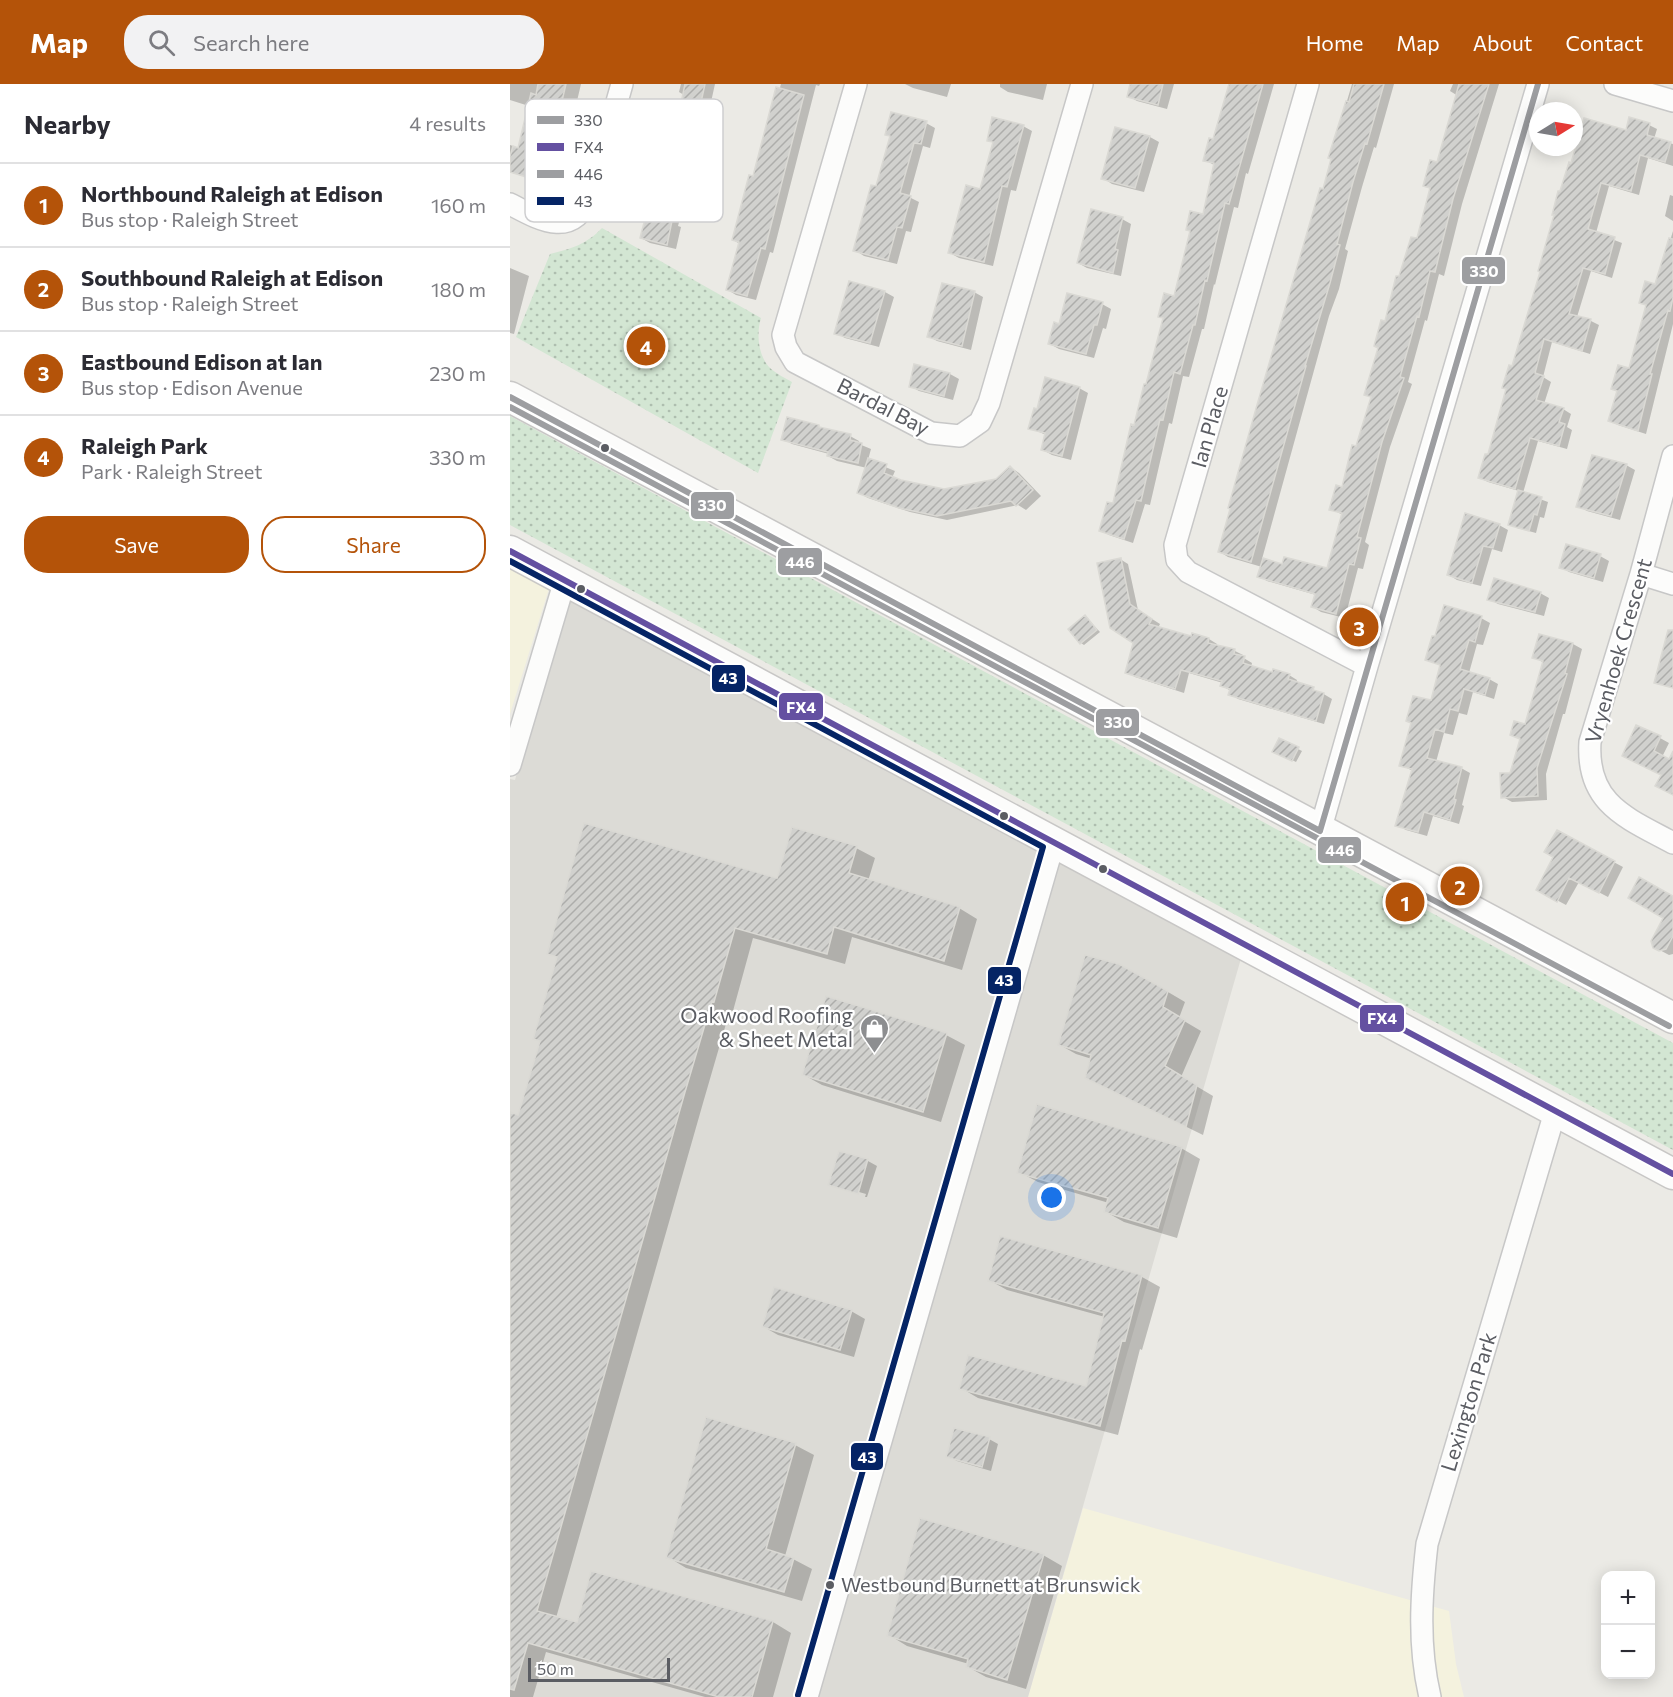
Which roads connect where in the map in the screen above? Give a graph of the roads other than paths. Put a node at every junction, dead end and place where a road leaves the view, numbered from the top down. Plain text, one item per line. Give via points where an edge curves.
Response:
1 (622, 84) edge
2 (855, 84) edge
3 (1082, 84) edge
4 (1308, 84) edge
5 (1538, 84) edge
6 (1615, 84) edge
7 (618, 99) edge
8 (1673, 101) edge
9 (510, 204) edge
10 (525, 212) edge
11 (510, 397) edge
12 (1673, 456) edge
13 (510, 551) edge
14 (1641, 574) junction
15 (565, 579) junction
16 (1673, 584) edge
17 (1367, 666) junction
18 (510, 765) edge
19 (1320, 831) junction
20 (1054, 842) junction
21 (1673, 843) edge
22 (1673, 1018) edge
23 (1555, 1112) junction
24 (1673, 1174) edge
25 (807, 1697) edge
26 (1430, 1697) edge

1 - 7 street
2 - 3 street, Bardal Bay via 783,335 786,346 795,362 931,433 960,436 980,422 989,403
4 - 17 street, Ian Place via 1175,545 1177,560 1188,572
5 - 17 street
6 - 8 street
9 - 10 street
11 - 19 main road
12 - 14 street, Vryenhoek Crescent
13 - 15 main road
14 - 16 street
14 - 21 street, Vryenhoek Crescent via 1590,742 1589,761 1595,782 1608,803 1629,820
15 - 18 street
15 - 20 main road
17 - 19 street
19 - 22 main road
20 - 23 main road
20 - 25 street
23 - 24 main road
23 - 26 street, Lexington Park via 1427,1544 1421,1591 1421,1642

